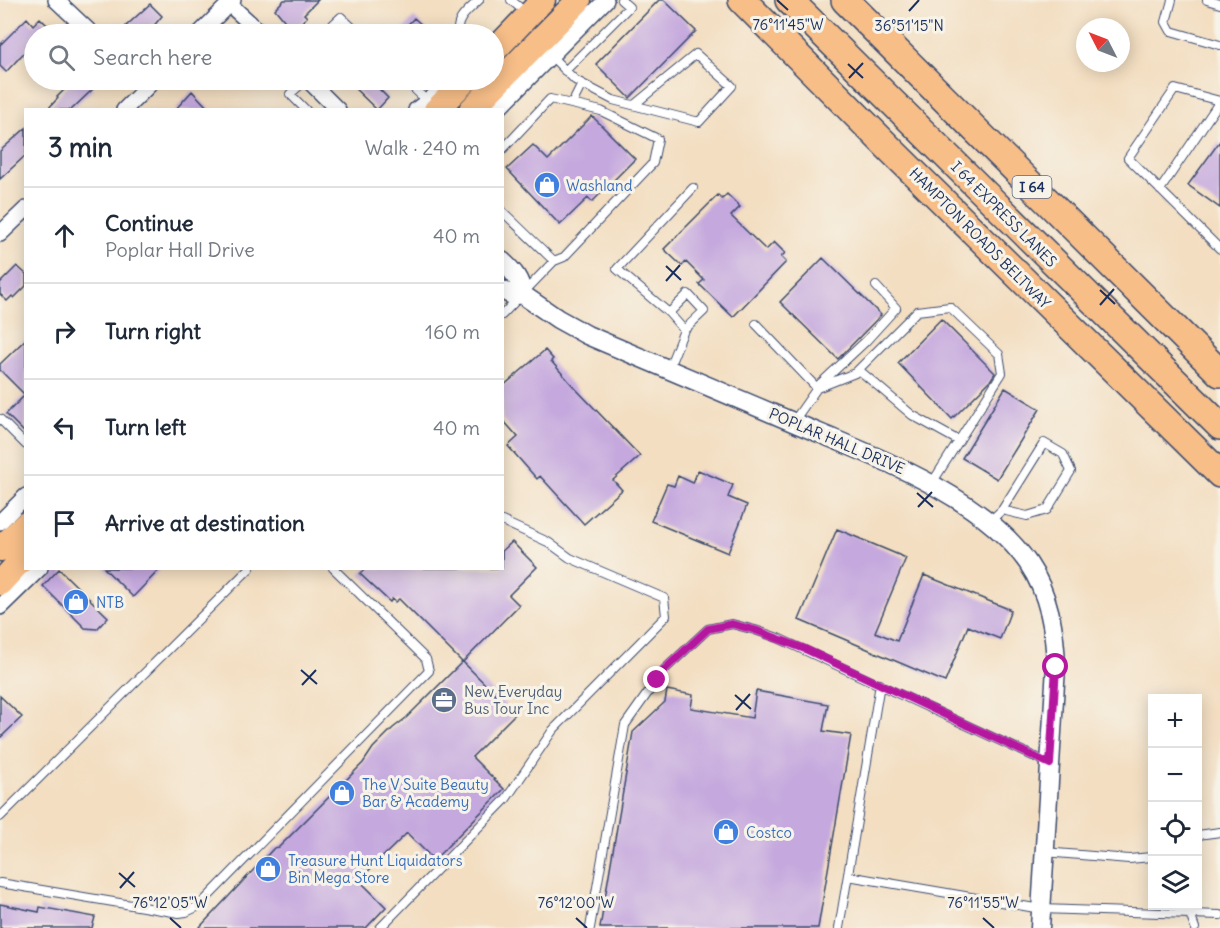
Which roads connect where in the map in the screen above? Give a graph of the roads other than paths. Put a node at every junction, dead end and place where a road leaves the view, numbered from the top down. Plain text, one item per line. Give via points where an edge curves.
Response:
1 (56, 0) edge
2 (478, 0) edge
3 (579, 0) edge
4 (606, 0) edge
5 (621, 0) edge
6 (742, 0) edge
7 (789, 0) edge
8 (845, 0) edge
9 (1172, 0) edge
10 (1207, 0) edge
11 (231, 2) edge
12 (529, 4) edge
13 (1220, 4) edge
14 (81, 24) edge
15 (208, 24) edge
16 (252, 24) edge
17 (333, 24) edge
18 (349, 24) edge
19 (458, 24) edge
20 (504, 38) edge
21 (1220, 45) edge
22 (543, 49) junction
23 (565, 71) junction
24 (504, 82) edge
25 (582, 84) junction
26 (139, 90) edge
27 (295, 90) edge
28 (317, 90) edge
29 (413, 90) edge
30 (444, 90) edge
31 (451, 90) edge
32 (495, 90) edge
33 (1220, 101) edge
34 (572, 104) junction
35 (634, 105) junction
36 (426, 106) edge
37 (125, 108) edge
38 (304, 108) edge
39 (336, 108) edge
40 (473, 108) edge
41 (499, 108) edge
42 (504, 147) edge
43 (693, 188) dead end
44 (1160, 190) junction
45 (24, 210) edge
46 (504, 213) edge
47 (0, 234) edge
48 (1220, 249) edge
49 (554, 261) junction
50 (504, 263) edge
51 (876, 286) dead end
52 (504, 291) edge
53 (523, 295) junction
54 (504, 313) edge
55 (669, 313) junction
56 (756, 324) dead end
57 (684, 330) junction
58 (668, 370) junction
59 (859, 370) junction
60 (1220, 374) edge
61 (817, 388) junction
62 (0, 419) edge
63 (793, 422) junction
64 (1220, 426) edge
65 (959, 441) junction
66 (24, 443) edge
67 (1220, 474) edge
68 (931, 484) junction
69 (24, 498) edge
70 (1002, 510) junction
71 (0, 522) edge
72 (504, 522) edge
73 (988, 523) junction
74 (24, 526) edge
75 (1, 550) edge
76 (24, 557) edge
77 (38, 570) edge
78 (248, 570) edge
79 (335, 570) edge
80 (0, 583) edge
81 (0, 608) edge
82 (880, 684) junction
83 (1050, 764) junction
84 (0, 817) edge
85 (1220, 832) edge
86 (1202, 834) edge
87 (1044, 852) junction
88 (1148, 858) edge
89 (848, 876) junction
90 (0, 883) edge
91 (1041, 909) junction
92 (1148, 910) edge
93 (1178, 910) edge
94 (1190, 915) junction
95 (1220, 915) edge
96 (380, 928) edge
97 (590, 928) edge
98 (839, 928) edge
99 (1040, 928) edge
100 (1195, 928) edge

1 - 14 street
2 - 19 lane
3 - 22 main road
4 - 22 street
5 - 23 lane via 629,7
6 - 67 highway, HAMPTON ROADS BELTWAY
7 - 64 highway, I 64 EXPRESS LANES
8 - 60 highway, I 64
9 - 21 lane via 1166,22 1171,31
10 - 13 lane
11 - 15 street
11 - 16 street
12 - 20 main road
17 - 18 lane via 341,16
22 - 23 lane
22 - 24 main road
22 - 41 street
23 - 25 lane
25 - 34 lane
25 - 35 lane
26 - 37 street
27 - 38 lane via 290,94
28 - 39 street
29 - 36 lane
30 - 36 street
31 - 36 main road
32 - 40 main road
33 - 44 lane
33 - 44 lane via 1175,89 1128,158
34 - 42 lane via 550,99
34 - 49 lane via 601,111 658,140 653,163 564,257
35 - 35 lane via 699,122 732,86 696,54
43 - 55 lane via 617,269
44 - 48 lane
45 - 47 street
46 - 49 lane
49 - 53 lane
50 - 53 street, POPLAR HALL DRIVE via 516,274
51 - 61 lane via 896,308
52 - 53 street, POPLAR HALL DRIVE
53 - 54 lane
53 - 58 street, POPLAR HALL DRIVE via 558,320
55 - 57 lane
55 - 57 lane via 688,294 704,311
56 - 61 lane
57 - 58 lane
58 - 63 street, POPLAR HALL DRIVE
59 - 61 lane
59 - 65 lane via 912,415
59 - 65 lane via 917,311 951,307 999,354 1002,373
61 - 63 lane
62 - 66 lane
63 - 68 street, POPLAR HALL DRIVE
65 - 68 lane
68 - 73 street, POPLAR HALL DRIVE
69 - 71 street
70 - 70 lane via 1044,443 1063,454 1071,471 1047,510 1026,516
70 - 73 lane
72 - 96 lane via 548,542 570,558 664,598 666,616 553,730 506,799
73 - 83 street, POPLAR HALL DRIVE via 1028,563 1050,612 1056,667
74 - 75 main road
76 - 80 main road
77 - 81 street
78 - 84 lane
79 - 90 lane via 426,659 429,670 199,906 179,913
82 - 83 lane
82 - 89 lane
82 - 97 lane via 755,630 732,624 708,629 664,670 625,725
83 - 87 street, POPLAR HALL DRIVE
85 - 86 lane
87 - 88 lane via 1129,860
87 - 91 street, POPLAR HALL DRIVE
89 - 91 lane
89 - 98 lane
91 - 92 lane
91 - 99 street, POPLAR HALL DRIVE
93 - 94 lane
94 - 95 lane
94 - 100 lane

